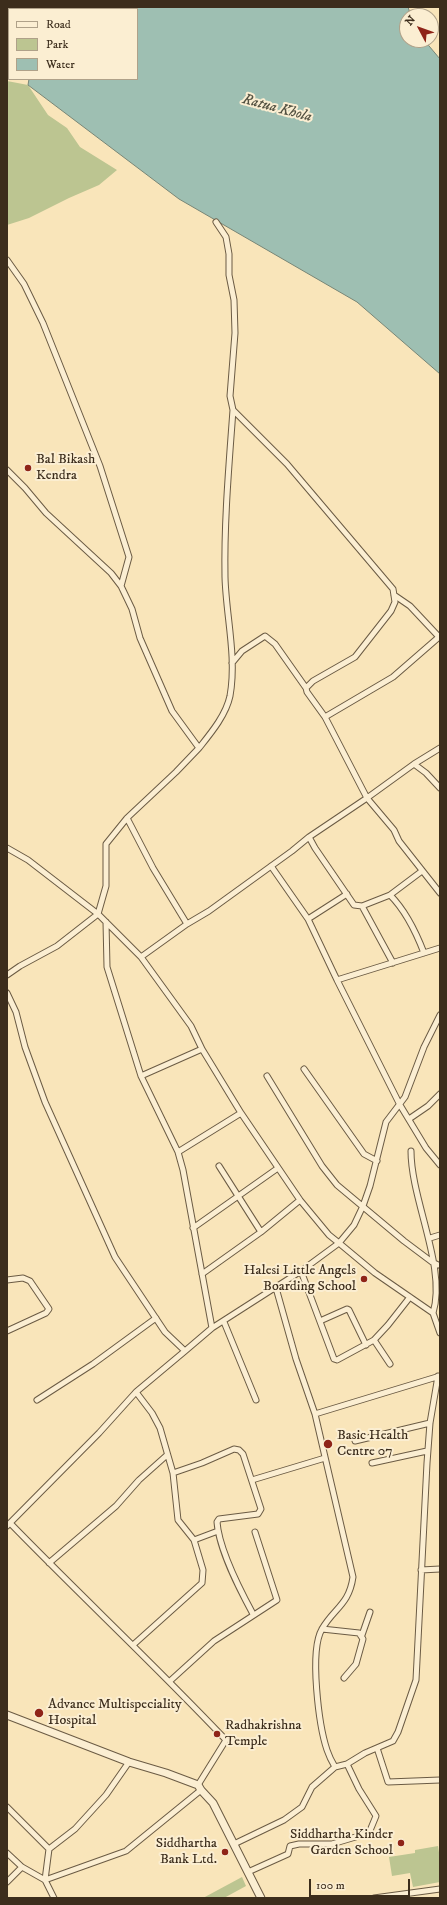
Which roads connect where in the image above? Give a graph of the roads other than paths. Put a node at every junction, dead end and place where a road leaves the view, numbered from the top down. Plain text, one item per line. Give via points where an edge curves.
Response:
1 (216, 222) dead end
2 (7, 260) edge
3 (233, 410) junction
4 (7, 470) edge
5 (121, 586) junction
6 (394, 595) junction
7 (439, 637) edge
8 (232, 663) junction
9 (306, 688) junction
10 (325, 718) junction
11 (199, 748) junction
12 (440, 748) edge
13 (414, 764) junction
14 (440, 788) edge
15 (367, 798) junction
16 (127, 818) junction
17 (309, 836) junction
18 (7, 848) edge
19 (271, 866) junction
20 (422, 871) junction
21 (440, 893) edge
22 (347, 894) junction
23 (390, 894) junction
24 (362, 906) junction
25 (98, 914) junction
26 (308, 918) junction
27 (106, 922) junction
28 (187, 924) junction
29 (440, 948) edge
30 (424, 953) junction
31 (141, 957) junction
32 (393, 963) junction
33 (7, 976) edge
34 (337, 980) junction
35 (7, 993) edge
36 (440, 1014) edge
37 (202, 1049) junction
38 (304, 1069) dead end
39 (141, 1076) junction
40 (268, 1076) dead end
41 (440, 1094) edge
42 (400, 1105) junction
43 (241, 1113) junction
44 (409, 1119) junction
45 (411, 1151) dead end
46 (178, 1152) junction
47 (376, 1161) junction
48 (219, 1166) dead end
49 (440, 1166) edge
50 (278, 1168) junction
51 (238, 1197) junction
52 (300, 1200) junction
53 (363, 1206) junction
54 (193, 1228) junction
55 (261, 1232) junction
56 (440, 1234) edge
57 (430, 1238) junction
58 (338, 1243) junction
59 (438, 1265) junction
60 (301, 1271) junction
61 (202, 1274) junction
62 (7, 1280) edge
63 (276, 1288) junction
64 (439, 1290) edge
65 (410, 1297) junction
66 (433, 1313) junction
67 (156, 1318) junction
68 (320, 1321) junction
69 (224, 1322) junction
70 (212, 1328) junction
71 (7, 1331) edge
72 (440, 1333) edge
73 (374, 1340) junction
74 (366, 1345) junction
75 (185, 1351) junction
76 (390, 1364) dead end
77 (439, 1376) edge
78 (136, 1392) junction
79 (37, 1400) dead end
80 (256, 1400) dead end
81 (315, 1414) junction
82 (430, 1423) junction
83 (355, 1441) dead end
84 (427, 1451) junction
85 (167, 1455) junction
86 (325, 1458) junction
87 (372, 1463) dead end
88 (173, 1473) junction
89 (252, 1480) junction
90 (9, 1525) edge
91 (218, 1531) junction
92 (255, 1532) dead end
93 (194, 1540) junction
94 (49, 1563) junction
95 (440, 1569) edge
96 (421, 1570) junction
97 (370, 1612) dead end
98 (253, 1614) junction
99 (322, 1630) junction
100 (362, 1635) junction
101 (133, 1645) junction
102 (344, 1678) dead end
103 (170, 1681) junction
104 (7, 1715) edge
105 (377, 1748) junction
106 (129, 1762) junction
107 (347, 1764) junction
108 (335, 1767) junction
109 (440, 1780) edge
110 (199, 1788) junction
111 (7, 1807) edge
112 (234, 1844) junction
113 (49, 1849) junction
114 (7, 1853) edge
115 (22, 1867) junction
116 (248, 1872) junction
117 (45, 1880) junction
118 (7, 1882) edge
119 (440, 1890) edge
120 (54, 1898) edge
121 (261, 1898) edge
122 (374, 1898) edge

1 - 3 street via 226,237 234,300 235,333 230,396
2 - 5 street via 24,284 42,323 100,466 129,557
3 - 6 street via 288,464 366,554 393,589
3 - 8 street via 226,502 225,578
4 - 5 street via 46,513 111,573
5 - 11 street via 132,609 140,638 172,711
6 - 7 street via 410,606
6 - 9 street via 395,602 391,611 355,656 313,681
7 - 10 street via 393,677
8 - 9 street via 242,651 265,636 275,644
8 - 11 street via 230,696 212,731
9 - 10 street
10 - 15 street
11 - 16 street
12 - 13 street
13 - 14 street
13 - 15 street
15 - 17 street
15 - 20 street via 394,830 399,841
16 - 25 street via 106,844 106,886
16 - 28 street via 153,868
17 - 19 street
17 - 22 street via 314,848
18 - 25 street via 28,860
19 - 26 street
19 - 28 street
20 - 21 street
20 - 23 street
22 - 24 street via 354,905
22 - 26 street
23 - 24 street
23 - 30 street via 398,902 418,936
24 - 32 street
25 - 27 street
25 - 33 street via 57,946
26 - 34 street
27 - 31 street
27 - 39 street via 107,967
28 - 31 street
29 - 30 street
30 - 32 street
31 - 37 street via 191,1026
32 - 34 street
34 - 42 street
35 - 67 street via 16,1012 45,1102 115,1257
36 - 42 street
37 - 39 street
37 - 43 street
38 - 47 street via 364,1154
39 - 46 street
40 - 53 street via 322,1166 336,1185
41 - 44 street
42 - 44 street
42 - 47 street via 386,1122
43 - 46 street
43 - 50 street
44 - 49 street
45 - 57 street via 416,1187
46 - 54 street
47 - 53 street
48 - 51 street
50 - 51 street
50 - 52 street
51 - 54 street
51 - 55 street
52 - 55 street
52 - 58 street
53 - 58 street via 354,1225
53 - 59 street via 404,1241
54 - 61 street
55 - 61 street
56 - 57 street
57 - 59 street
58 - 60 street
58 - 65 street
59 - 64 street
60 - 63 street
60 - 68 street
61 - 70 street
62 - 71 street via 23,1278 30,1281 49,1309 46,1313
63 - 69 street
63 - 81 street
64 - 66 street
65 - 66 street
65 - 73 street
66 - 72 street
67 - 75 street
67 - 79 street via 93,1364
68 - 74 street via 349,1310
68 - 74 street via 334,1359 337,1360
69 - 70 street
69 - 80 street
70 - 75 street
73 - 74 street
73 - 76 street
75 - 78 street
77 - 81 street
77 - 82 street
78 - 85 street via 160,1428
78 - 90 street
81 - 86 street
82 - 83 street
82 - 84 street
84 - 87 street
84 - 96 street
85 - 88 street
85 - 94 street via 139,1480 116,1506
86 - 89 street
86 - 99 street via 352,1578 351,1591
88 - 89 street via 234,1449 243,1454
88 - 93 street via 178,1520
89 - 91 street via 261,1509 258,1514 219,1519
90 - 94 street
91 - 93 street
91 - 98 street via 240,1589
92 - 98 street via 278,1600
93 - 101 street via 203,1570 202,1583
94 - 101 street
95 - 96 street
96 - 105 street via 416,1680 393,1741
97 - 100 street
98 - 103 street via 214,1641
99 - 100 street
99 - 108 street via 317,1643 316,1680 327,1751
100 - 102 street via 356,1664
101 - 103 street
103 - 110 street via 226,1740
104 - 106 street
105 - 107 street
105 - 109 street via 388,1782
106 - 110 street via 166,1773
106 - 113 street via 106,1795 75,1829
107 - 108 street
107 - 116 street via 376,1816 369,1833 332,1844 290,1846 288,1854
108 - 112 street via 312,1787 302,1807 284,1820
110 - 112 street via 213,1803
110 - 117 street via 126,1851
111 - 113 street
112 - 116 street
113 - 117 street
114 - 115 street
115 - 117 street
115 - 118 street
116 - 121 street
117 - 120 street
119 - 122 street

